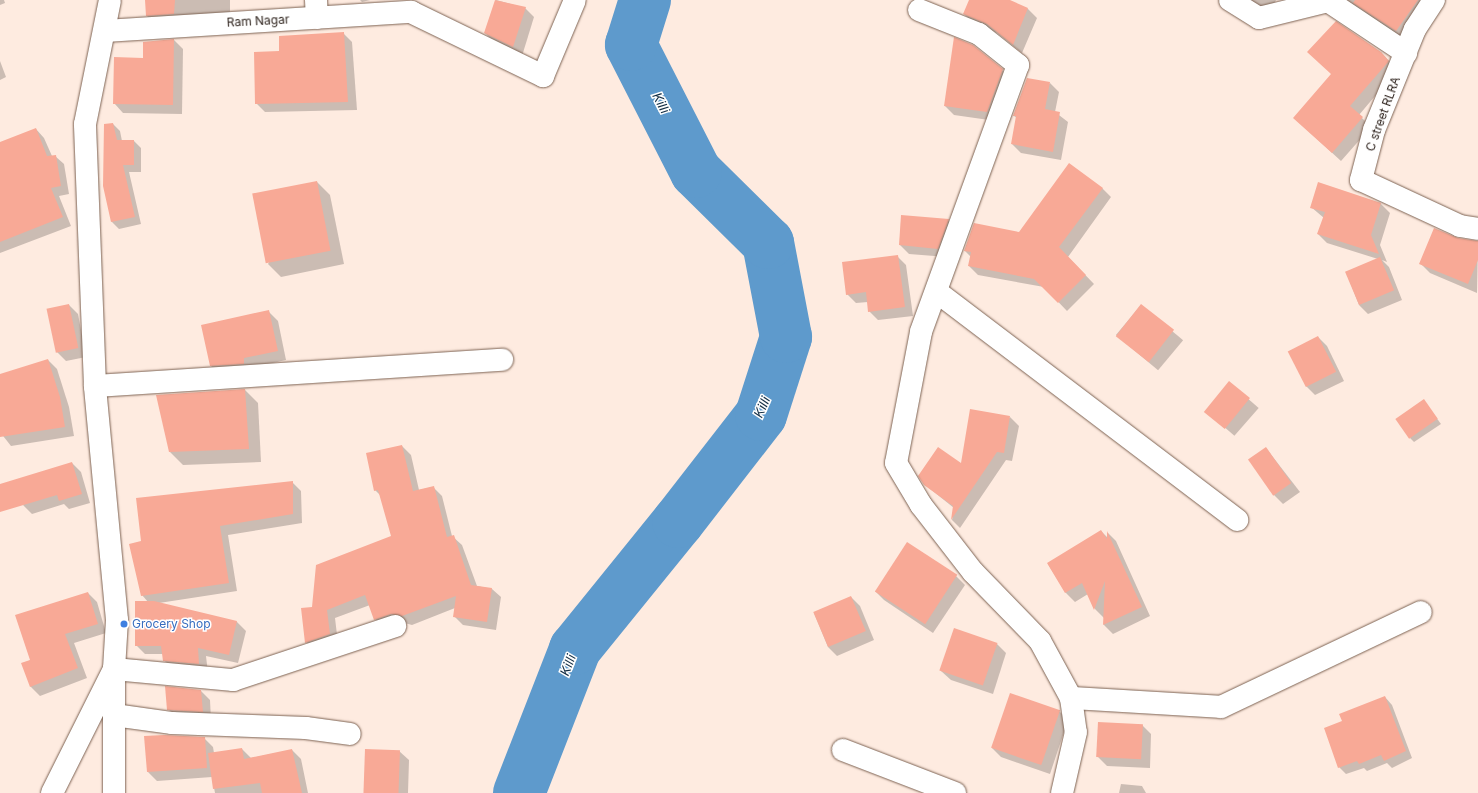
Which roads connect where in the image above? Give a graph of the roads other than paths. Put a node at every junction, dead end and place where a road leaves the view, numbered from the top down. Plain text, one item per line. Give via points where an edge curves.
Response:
1 (110, 0) edge
2 (575, 0) edge
3 (1230, 0) edge
4 (1434, 0) edge
5 (316, 9) edge
6 (918, 10) dead end
7 (105, 30) junction
8 (1406, 53) junction
9 (1478, 229) edge
10 (937, 292) junction
11 (502, 360) dead end
12 (95, 386) junction
13 (1237, 520) dead end
14 (1421, 612) dead end
15 (395, 626) dead end
16 (114, 669) junction
17 (1071, 698) junction
18 (114, 715) junction
19 (350, 734) dead end
20 (843, 750) dead end
21 (52, 793) edge
22 (114, 793) edge
23 (955, 793) edge
24 (1062, 793) edge

1 - 7 street
2 - 5 street, Ram Nagar via 543,76 411,12
3 - 8 street via 1259,18 1328,1
4 - 8 street, C street RLRA via 1415,29
5 - 7 street, Ram Nagar
6 - 10 street via 979,34 1018,65
7 - 12 street via 85,124
8 - 9 street, C street RLRA via 1374,130 1361,180 1460,226
10 - 13 street
10 - 17 street via 921,332 896,463 921,506 973,572 1040,641
11 - 12 street
12 - 16 street via 117,620
14 - 17 street via 1221,708
15 - 16 street via 233,680
16 - 18 street
16 - 21 street
17 - 24 street via 1076,732
18 - 19 street via 172,723 306,728
18 - 22 street
20 - 23 street

